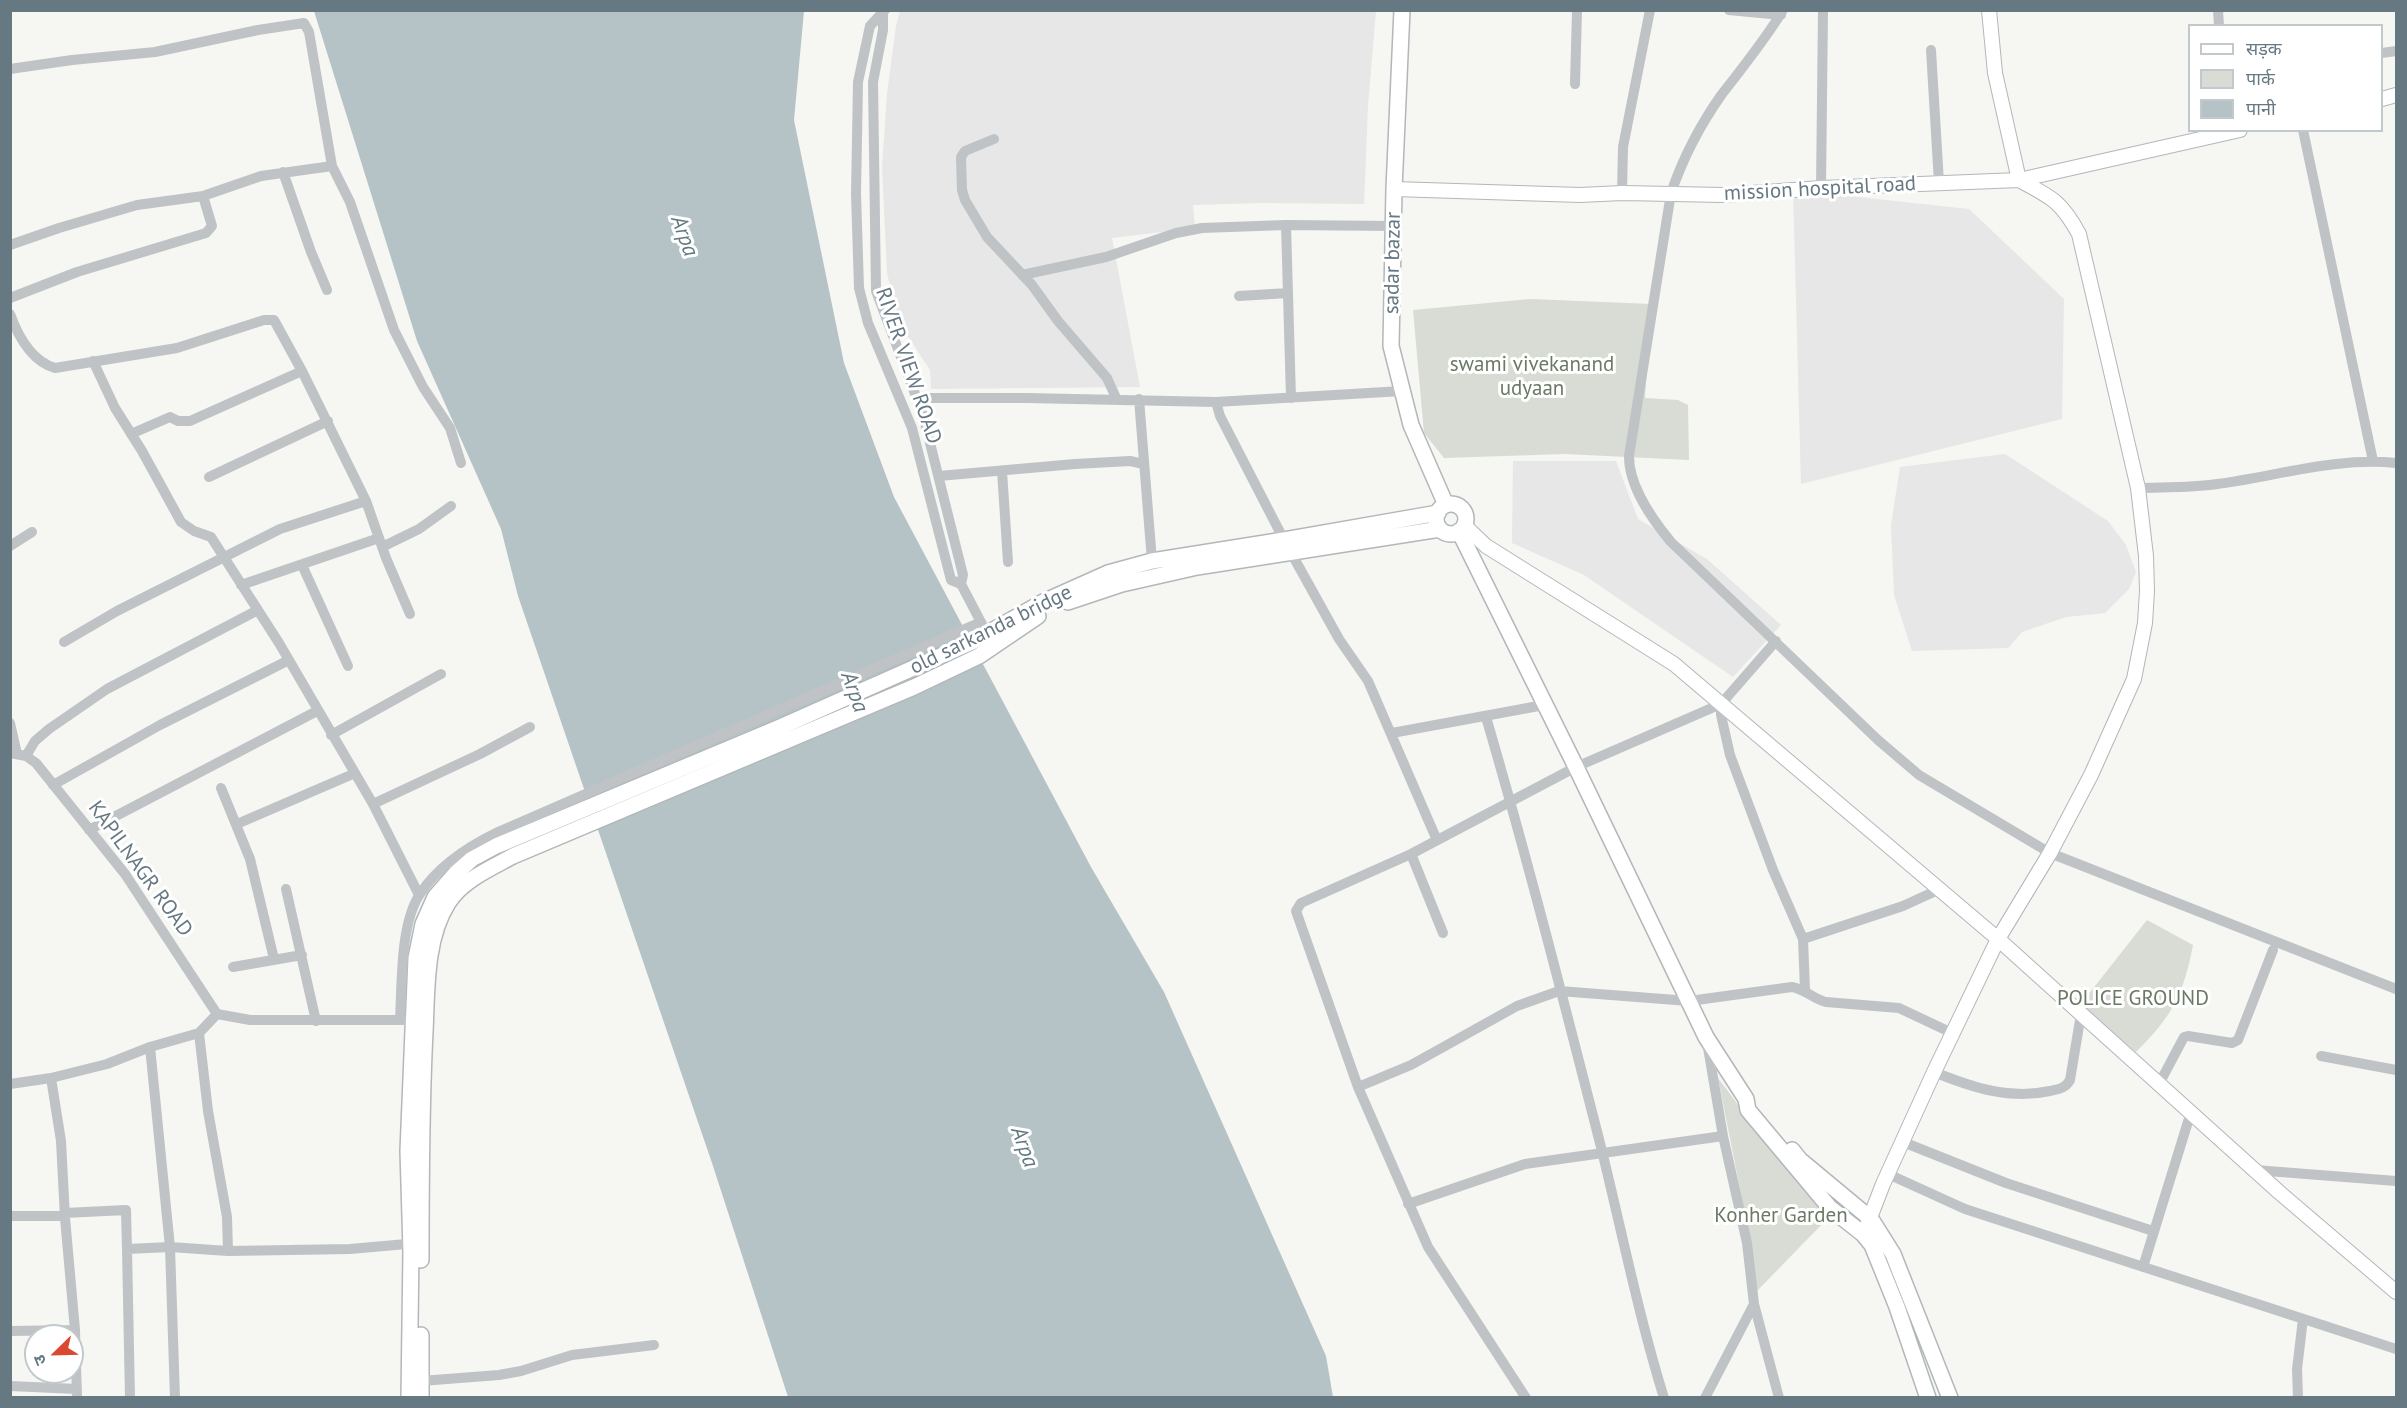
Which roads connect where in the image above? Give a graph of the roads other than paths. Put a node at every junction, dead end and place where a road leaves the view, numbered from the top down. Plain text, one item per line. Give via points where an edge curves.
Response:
1 (1402, 10) edge
2 (1577, 10) edge
3 (1650, 10) edge
4 (1729, 10) edge
5 (1824, 10) edge
6 (1989, 10) edge
7 (884, 12) edge
8 (1782, 13) edge
9 (1931, 50) dead end
10 (10, 69) edge
11 (1575, 84) dead end
12 (2303, 132) edge
13 (2218, 133) edge
14 (994, 139) dead end
15 (332, 166) junction
16 (284, 172) junction
17 (2019, 180) junction
18 (1939, 183) junction
19 (1821, 188) junction
20 (1394, 189) junction
21 (1622, 193) junction
22 (1671, 194) junction
23 (203, 196) junction
24 (1286, 225) junction
25 (1393, 226) junction
26 (10, 245) edge
27 (1022, 275) junction
28 (327, 290) dead end
29 (1288, 293) junction
30 (1239, 296) dead end
31 (10, 298) edge
32 (10, 314) edge
33 (93, 361) junction
34 (302, 371) junction
35 (1402, 391) junction
36 (918, 398) junction
37 (1291, 398) junction
38 (1139, 399) junction
39 (1118, 400) junction
40 (1216, 402) junction
41 (328, 421) junction
42 (131, 434) junction
43 (2373, 461) junction
44 (461, 463) dead end
45 (2397, 463) edge
46 (1144, 464) junction
47 (1002, 471) junction
48 (209, 477) dead end
49 (939, 477) junction
50 (2138, 488) junction
51 (366, 501) junction
52 (451, 506) dead end
53 (1442, 509) junction
54 (1462, 528) junction
55 (1440, 529) junction
56 (32, 532) dead end
57 (381, 542) junction
58 (10, 546) edge
59 (1288, 547) junction
60 (224, 557) junction
61 (1152, 561) junction
62 (1008, 562) dead end
63 (302, 565) junction
64 (241, 585) junction
65 (961, 585) junction
66 (256, 611) junction
67 (410, 614) dead end
68 (984, 627) junction
69 (1776, 641) junction
70 (64, 642) dead end
71 (976, 649) junction
72 (288, 660) junction
73 (348, 666) dead end
74 (441, 674) dead end
75 (1721, 704) junction
76 (1544, 705) junction
77 (317, 711) junction
78 (1486, 717) junction
79 (10, 723) edge
80 (530, 727) dead end
81 (1392, 733) junction
82 (331, 735) junction
83 (18, 754) edge
84 (1576, 767) junction
85 (353, 774) junction
86 (53, 785) junction
87 (221, 788) dead end
88 (1510, 801) junction
89 (373, 804) junction
90 (237, 824) junction
91 (89, 830) junction
92 (1436, 838) junction
93 (2050, 853) junction
94 (1411, 854) junction
95 (286, 889) dead end
96 (1940, 889) junction
97 (419, 895) junction
98 (1443, 933) dead end
99 (1803, 939) junction
100 (1998, 939) junction
101 (2273, 950) dead end
102 (302, 955) junction
103 (274, 959) junction
104 (233, 967) dead end
105 (2397, 989) edge
106 (1805, 990) junction
107 (1559, 991) junction
108 (1689, 1001) junction
109 (2081, 1014) junction
110 (223, 1016) junction
111 (413, 1020) junction
112 (316, 1021) junction
113 (199, 1033) junction
114 (1952, 1033) junction
115 (1706, 1037) junction
116 (150, 1047) junction
117 (2321, 1056) dead end
118 (2397, 1071) edge
119 (1934, 1072) junction
120 (51, 1078) junction
121 (10, 1084) edge
122 (2159, 1084) junction
123 (1358, 1087) junction
124 (1746, 1099) junction
125 (2191, 1112) junction
126 (1723, 1136) junction
127 (1903, 1142) junction
128 (1602, 1152) junction
129 (2254, 1170) junction
130 (1888, 1174) junction
131 (2397, 1181) edge
132 (1408, 1204) junction
133 (65, 1215) junction
134 (10, 1216) edge
135 (1871, 1219) junction
136 (2153, 1231) junction
137 (1863, 1234) junction
138 (416, 1243) junction
139 (170, 1247) junction
140 (127, 1248) junction
141 (228, 1251) junction
142 (2144, 1267) junction
143 (2397, 1292) edge
144 (1754, 1304) junction
145 (2303, 1320) junction
146 (74, 1324) edge
147 (654, 1345) dead end
148 (2397, 1349) edge
149 (421, 1381) junction
150 (10, 1386) edge
151 (77, 1393) edge
152 (130, 1398) edge
153 (175, 1398) edge
154 (410, 1398) edge
155 (421, 1398) edge
156 (1526, 1398) edge
157 (1664, 1398) edge
158 (1705, 1398) edge
159 (1779, 1398) edge
160 (1928, 1398) edge
161 (1950, 1398) edge
162 (2298, 1398) edge

1 - 20 main road, sadar bazar
2 - 11 street
3 - 21 street via 1623,147
4 - 8 street
5 - 19 street
6 - 17 street via 1995,73
7 - 36 street, RIVER VIEW ROAD via 873,82 875,284 881,309
7 - 65 street, RIVER VIEW ROAD via 870,26 858,82 859,288 868,323 907,413 951,580
8 - 22 street via 1695,137
9 - 18 street
10 - 15 street via 155,52 304,23 309,32
12 - 43 street
13 - 17 street, mission hospital road
14 - 27 street via 965,151 961,157 962,190 987,237
15 - 16 street
15 - 44 street via 350,202 394,330 423,387 450,428
16 - 23 street
16 - 28 street
17 - 18 street, mission hospital road
17 - 50 street via 2053,198 2079,234
18 - 19 street, mission hospital road
19 - 22 street, mission hospital road via 1724,195
20 - 21 street, mission hospital road
20 - 25 main road, sadar bazar
21 - 22 street, mission hospital road
22 - 69 street via 1629,449 1630,470 1646,507 1671,542
23 - 26 street via 120,209
23 - 31 street via 212,226 206,233 78,272
24 - 25 street
24 - 27 street via 1186,231 1106,257
24 - 29 street
25 - 35 main road, sadar bazar via 1391,346
27 - 39 street via 1107,378
29 - 30 street
29 - 37 street
32 - 33 street via 22,339 45,365 64,368
33 - 34 street via 177,348 270,319 278,326
33 - 42 street
34 - 41 street
34 - 42 street via 190,421 170,417
35 - 37 street
35 - 53 main road, sadar bazar
36 - 39 street
36 - 49 street, RIVER VIEW ROAD
37 - 40 street
38 - 39 street
38 - 40 street
38 - 46 street
40 - 59 street
41 - 48 street
41 - 51 street
42 - 60 street via 181,522 211,537
43 - 45 street
43 - 50 street via 2216,484
46 - 47 street via 1130,461
46 - 61 street
47 - 49 street
47 - 62 street
49 - 65 street, RIVER VIEW ROAD via 963,575
50 - 93 street via 2147,591 2134,679 2091,775
51 - 57 street
51 - 60 street via 280,529
52 - 57 street via 419,529
53 - 54 main road via 1452,504 1462,509
53 - 55 main road via 1437,524
53 - 59 main road, old sarkanda bridge
54 - 55 main road via 1450,534
54 - 75 street via 1674,664
54 - 76 main road
55 - 59 main road
56 - 58 street
57 - 63 street
57 - 67 street
59 - 61 main road, old sarkanda bridge
59 - 71 main road via 1085,595
59 - 81 street via 1339,639 1368,681
60 - 64 street
60 - 70 street
61 - 68 main road, old sarkanda bridge via 1108,573
63 - 64 street
63 - 73 street
64 - 66 street
65 - 68 street, RIVER VIEW ROAD
66 - 72 street
66 - 83 street via 107,689
68 - 71 main road, old sarkanda bridge
68 - 97 street via 481,840 456,857
69 - 75 street
69 - 93 street via 1910,769
71 - 111 main road, old sarkanda bridge via 778,728 566,825 496,846 472,858 435,897 423,924 416,958
72 - 77 street
72 - 86 street via 160,724
74 - 82 street
75 - 84 street
75 - 96 street
75 - 99 street via 1730,755
76 - 78 street
76 - 84 main road
77 - 82 street
77 - 91 street
78 - 81 street
78 - 88 street
79 - 83 street
80 - 89 street
81 - 92 street
82 - 85 street
83 - 86 street, KAPILNAGR ROAD via 36,763
84 - 88 street
84 - 108 main road
85 - 89 street
85 - 90 street
86 - 91 street, KAPILNAGR ROAD
87 - 90 street
88 - 92 street
88 - 107 street
89 - 97 street
90 - 103 street via 253,869
91 - 110 street, KAPILNAGR ROAD via 125,874
92 - 94 street
93 - 100 street
93 - 105 street
94 - 98 street
94 - 123 street via 1301,903 1296,911
95 - 102 street
96 - 99 street via 1903,906
96 - 100 street
97 - 111 street via 405,941
99 - 106 street
100 - 109 street
100 - 114 street
101 - 122 street via 2238,1040 2184,1037
102 - 103 street
102 - 112 street
103 - 104 street
106 - 108 street via 1784,987
106 - 114 street via 1826,1002 1899,1008
107 - 108 street
107 - 123 street via 1517,1006 1411,1065
107 - 128 street
108 - 115 main road
109 - 119 street via 2070,1080 2063,1088 2037,1093 1994,1092
109 - 122 street
110 - 112 street
110 - 113 street
111 - 112 street
111 - 138 main road, old sarkanda bridge via 408,1150
113 - 116 street
113 - 141 street via 227,1217
114 - 119 street
115 - 124 main road
115 - 126 street
116 - 120 street via 107,1064
116 - 139 street
117 - 118 street
119 - 127 street
120 - 121 street
120 - 133 street via 61,1141
122 - 125 street
123 - 132 street
124 - 135 main road via 1800,1160
124 - 137 main road via 1748,1110 1802,1177 1830,1208
125 - 129 street
125 - 136 street
126 - 128 street
126 - 144 street via 1748,1243
127 - 130 street
127 - 136 street via 2006,1183
128 - 132 street via 1525,1164
128 - 157 street
129 - 131 street
129 - 143 street
130 - 135 street
130 - 142 street via 1965,1209
132 - 156 street via 1428,1247
133 - 134 street
133 - 140 street via 126,1210
133 - 146 street
135 - 137 street
135 - 161 main road via 1893,1254
136 - 142 street
137 - 160 main road via 1876,1255
138 - 141 street via 350,1249
138 - 149 main road
138 - 154 main road
139 - 140 street
139 - 141 street
139 - 153 street
140 - 152 street
142 - 145 street
144 - 158 street
144 - 159 street
145 - 148 street
145 - 162 street
147 - 149 street via 572,1355 499,1375
149 - 155 main road
150 - 151 street

